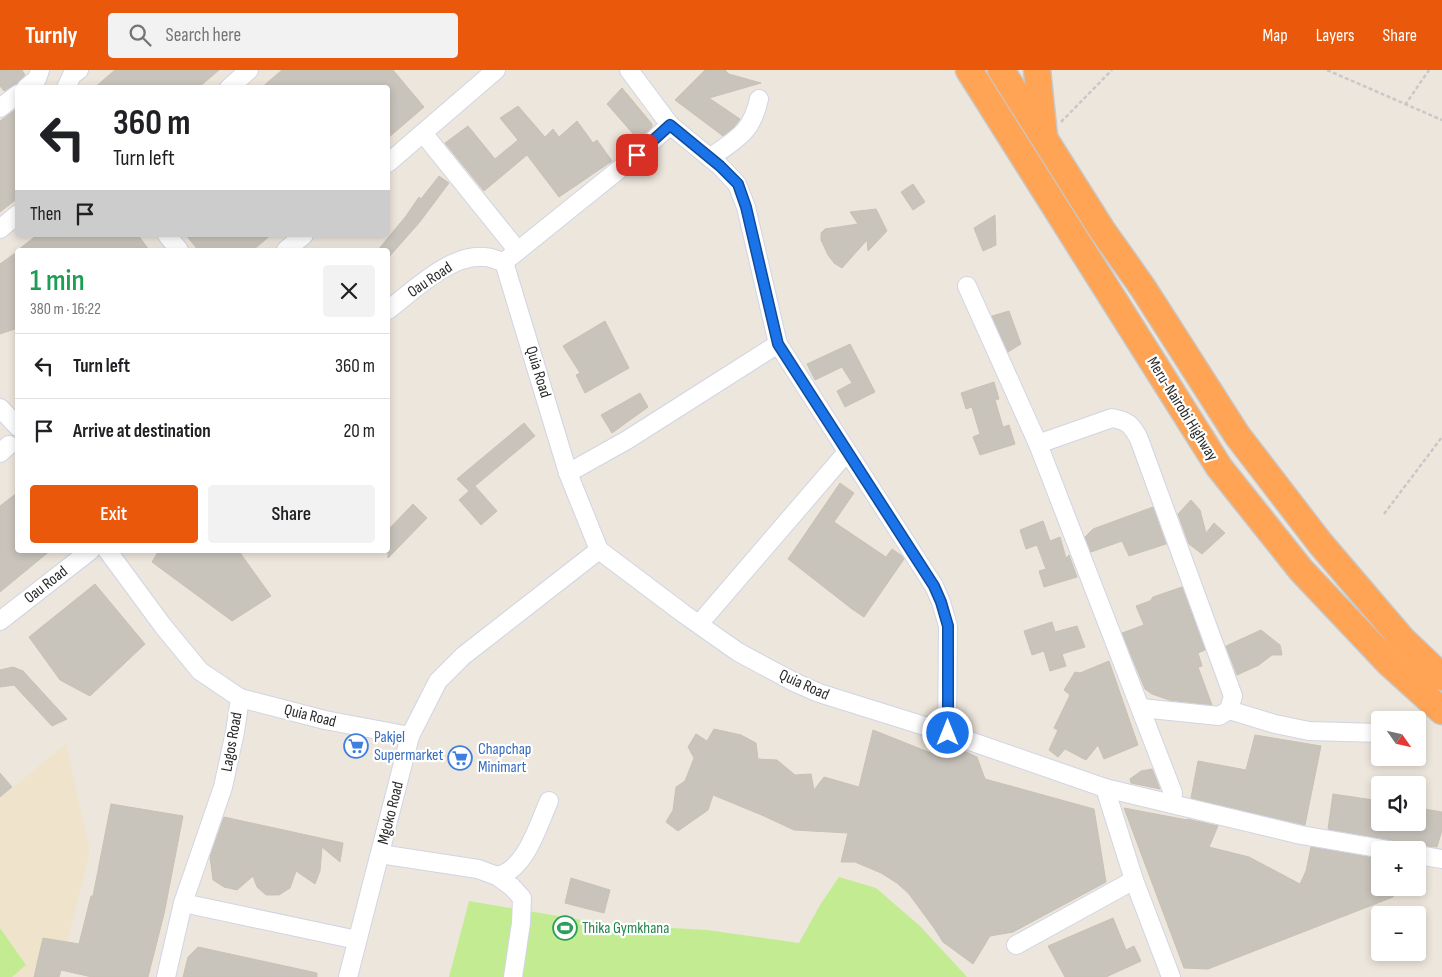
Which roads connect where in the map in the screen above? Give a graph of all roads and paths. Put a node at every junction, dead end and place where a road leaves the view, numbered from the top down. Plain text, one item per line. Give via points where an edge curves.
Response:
1 (40, 70) edge
2 (79, 70) edge
3 (249, 70) edge
4 (496, 70) edge
5 (629, 70) edge
6 (962, 70) edge
7 (1000, 70) edge
8 (1038, 70) edge
9 (1112, 70) edge
10 (1327, 70) edge
11 (1429, 70) edge
12 (975, 81) edge
13 (30, 85) edge
14 (67, 85) edge
15 (232, 85) edge
16 (15, 96) edge
17 (759, 99) dead end
18 (1405, 105) junction
19 (0, 108) edge
20 (1442, 120) edge
21 (670, 125) junction
22 (423, 133) junction
23 (1044, 139) junction
24 (710, 158) junction
25 (390, 161) edge
26 (15, 216) edge
27 (0, 229) edge
28 (169, 237) edge
29 (302, 237) edge
30 (177, 248) edge
31 (288, 248) edge
32 (518, 251) junction
33 (504, 262) junction
34 (967, 286) dead end
35 (390, 308) edge
36 (778, 344) junction
37 (0, 408) edge
38 (15, 424) edge
39 (1442, 437) edge
40 (1038, 444) junction
41 (847, 452) junction
42 (568, 473) junction
43 (1384, 514) dead end
44 (599, 550) junction
45 (87, 553) edge
46 (109, 553) edge
47 (0, 621) edge
48 (698, 624) junction
49 (1442, 677) edge
50 (240, 698) junction
51 (1141, 708) junction
52 (1228, 710) junction
53 (1442, 711) edge
54 (948, 733) junction
55 (1371, 733) edge
56 (410, 736) junction
57 (1105, 788) junction
58 (549, 801) dead end
59 (1171, 804) junction
60 (1371, 847) edge
61 (380, 854) junction
62 (1426, 856) edge
63 (1442, 859) edge
64 (497, 876) junction
65 (1134, 880) junction
66 (183, 903) junction
67 (358, 940) junction
68 (1016, 945) dead end
69 (166, 977) edge
70 (348, 977) edge
71 (513, 977) edge
72 (1171, 977) edge

1 - 13 street via 37,79
2 - 14 street
3 - 15 street
4 - 22 street
5 - 21 street
6 - 12 highway, Meru-Nairobi Highway
7 - 23 highway, Meru-Nairobi Highway
8 - 23 highway
9 - 23 path
10 - 18 path
11 - 18 path
12 - 53 highway, Meru-Nairobi Highway via 1218,467 1301,570 1389,663
16 - 19 street
17 - 24 street via 754,120 747,130
18 - 20 path
21 - 24 street
21 - 32 street
22 - 25 street
22 - 32 street
23 - 49 highway, Meru-Nairobi Highway via 1237,436 1320,544 1402,639
24 - 36 street via 738,184
26 - 27 street
28 - 30 street
29 - 31 street
32 - 33 street
33 - 35 street, Oau Road via 485,257 464,259 442,269
33 - 42 street, Quia Road
34 - 40 street
36 - 41 street
36 - 42 street via 627,440
37 - 38 street
39 - 43 path
40 - 51 street
40 - 52 street via 1112,418 1125,421 1134,429 1232,696
41 - 48 street
41 - 54 street via 934,586 941,602 948,626
42 - 44 street, Quia Road
44 - 48 street, Quia Road
44 - 56 street, Mgoko Road via 463,656 438,681
45 - 47 street, Oau Road
46 - 50 street, Lagos Road via 200,670
48 - 54 street, Quia Road via 738,652 811,690
50 - 56 street, Quia Road via 325,720
50 - 66 street, Lagos Road via 223,787
51 - 52 street via 1220,716
51 - 59 street via 1173,793
52 - 55 street via 1309,731
54 - 57 street, Quia Road
56 - 61 street, Mgoko Road
57 - 59 street, Quia Road
57 - 65 street
58 - 64 street via 528,851 514,867
59 - 60 street, Quia Road via 1301,835
61 - 64 street via 478,869
61 - 67 street, Mgoko Road
62 - 63 street
64 - 71 street via 522,898 522,923
65 - 68 street
65 - 72 street
66 - 67 street
66 - 69 street, Lagos Road
67 - 70 street, Mgoko Road

